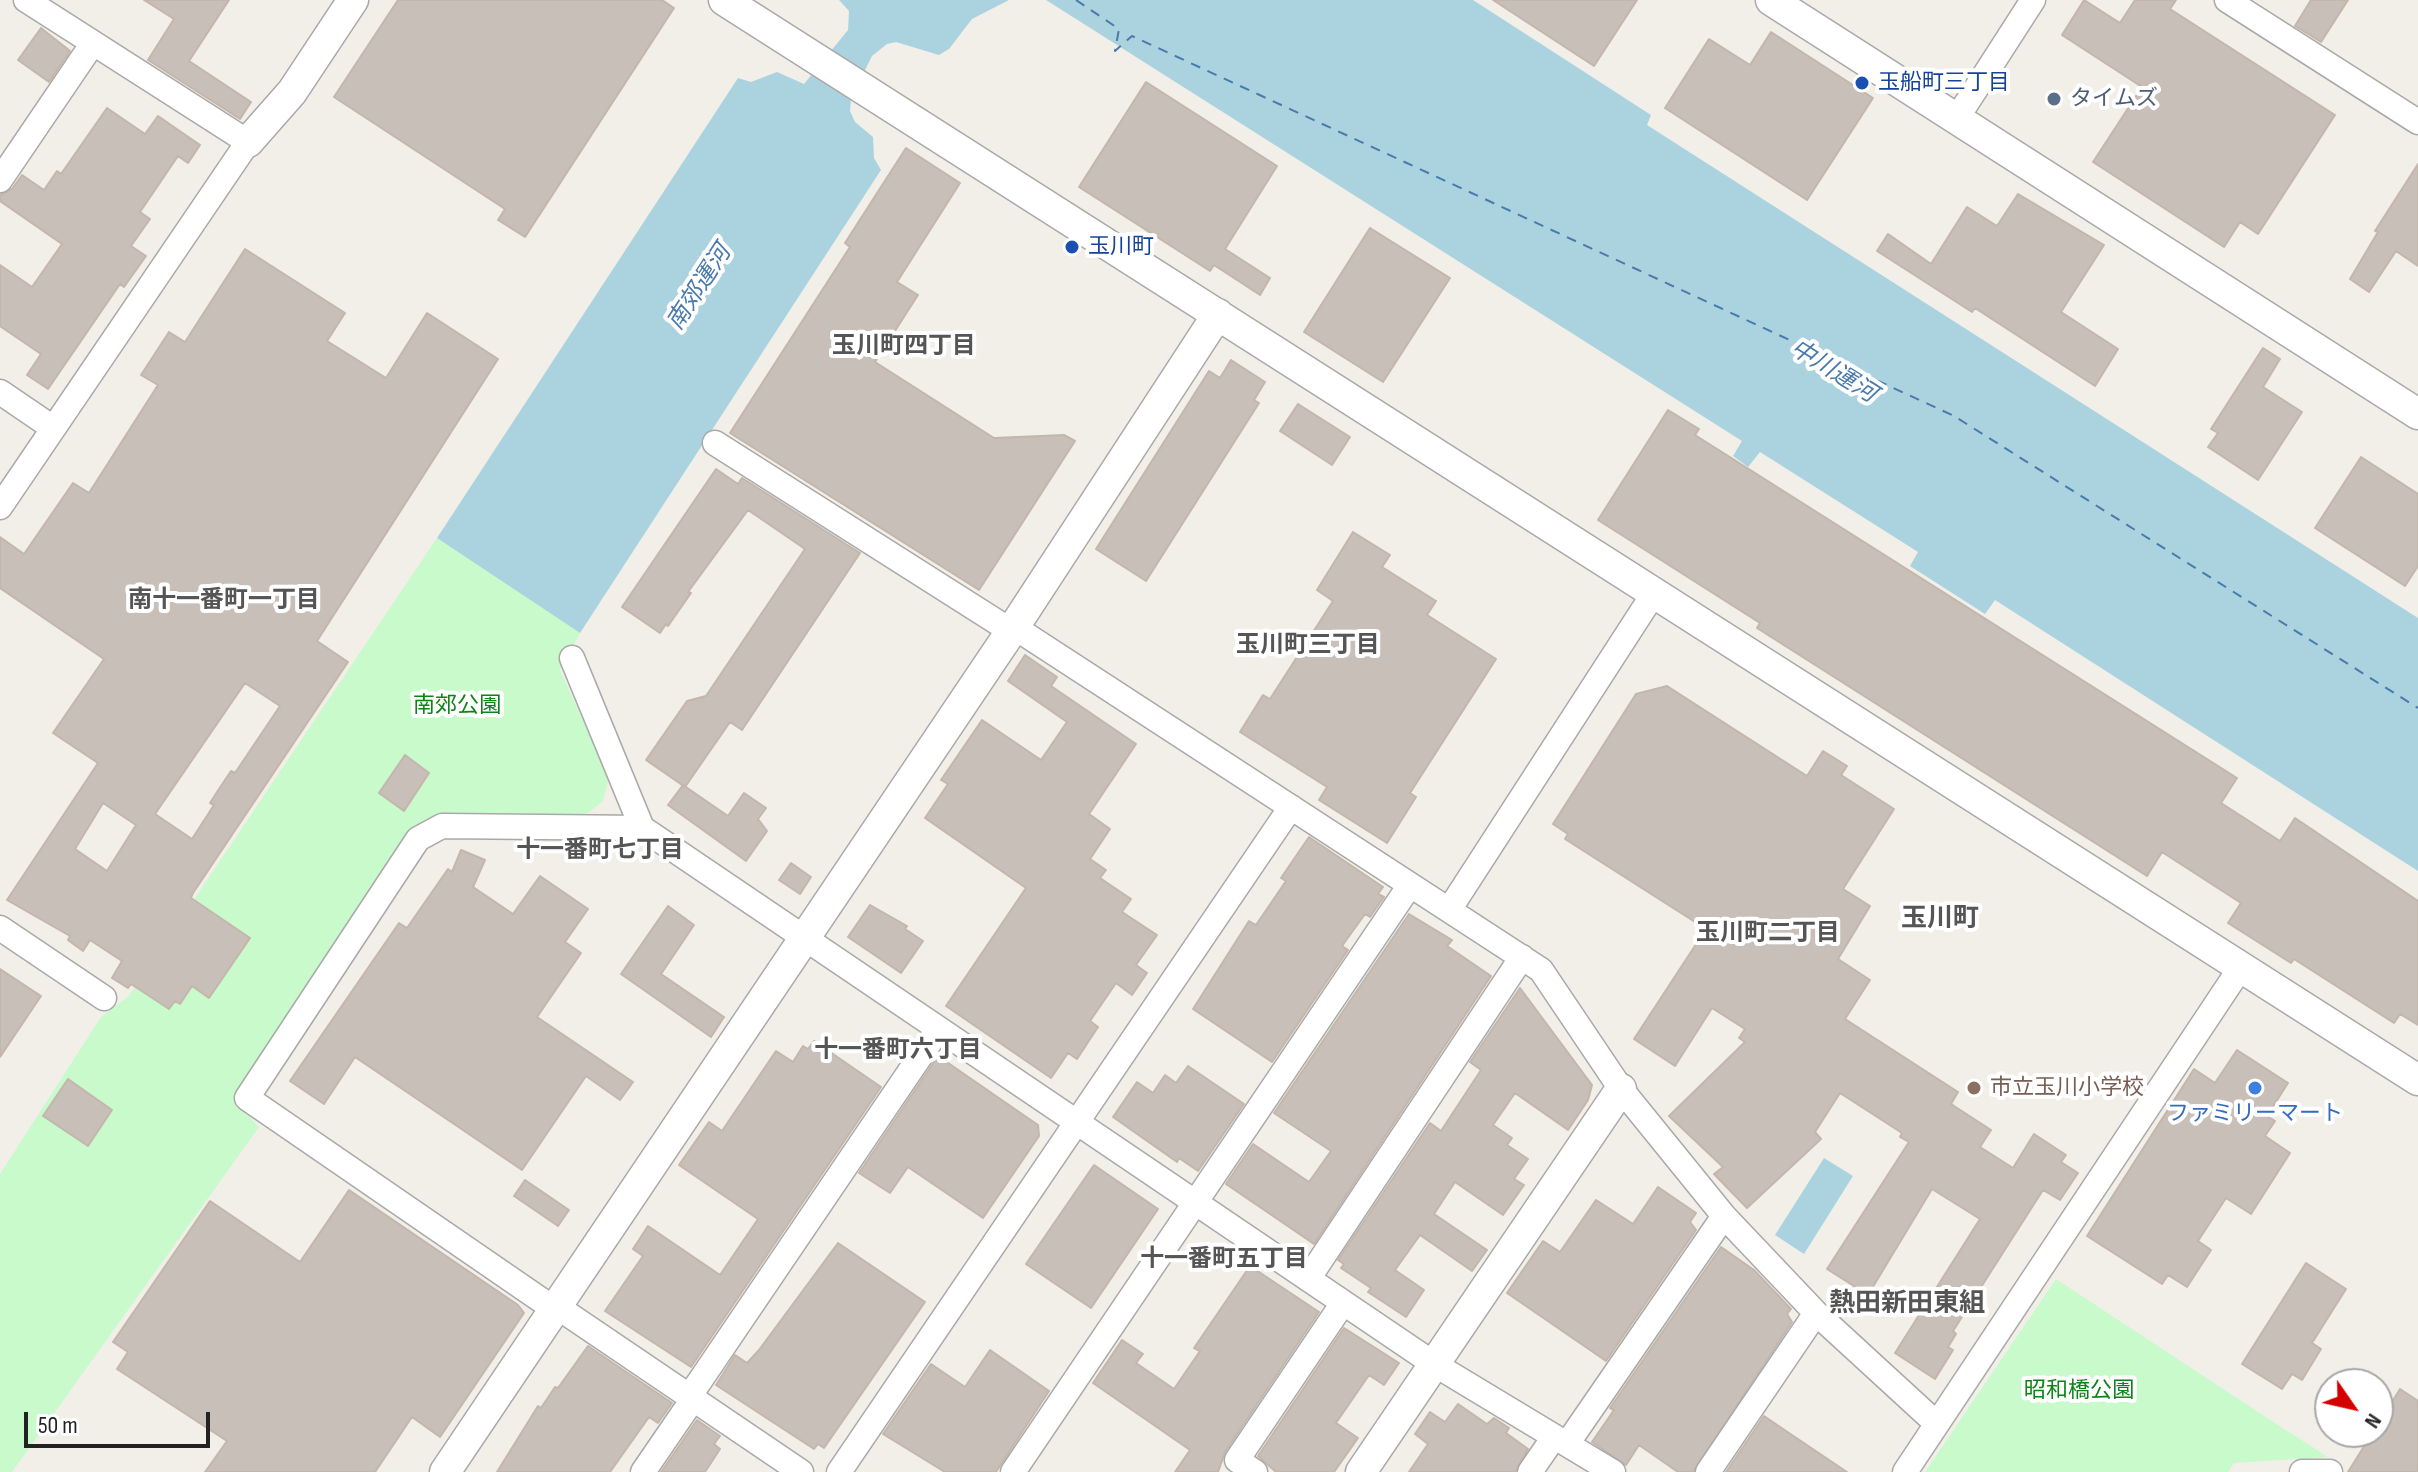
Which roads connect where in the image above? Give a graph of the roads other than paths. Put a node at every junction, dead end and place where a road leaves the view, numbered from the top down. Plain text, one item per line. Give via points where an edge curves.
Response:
1 (26, 0) edge
2 (353, 0) edge
3 (724, 0) edge
4 (1771, 0) edge
5 (2033, 0) edge
6 (2227, 0) edge
7 (93, 43) junction
8 (1957, 118) junction
9 (2418, 122) edge
10 (248, 142) junction
11 (0, 180) edge
12 (1218, 314) junction
13 (0, 392) edge
14 (2418, 414) edge
15 (53, 428) junction
16 (715, 443) dead end
17 (0, 507) edge
18 (1654, 593) junction
19 (1012, 629) junction
20 (572, 658) dead end
21 (1291, 807) junction
22 (642, 828) junction
23 (1410, 885) junction
24 (1449, 910) junction
25 (0, 928) edge
26 (804, 939) junction
27 (1522, 957) junction
28 (2241, 967) junction
29 (104, 998) dead end
30 (938, 1030) junction
31 (2418, 1080) edge
32 (1621, 1089) junction
33 (1076, 1123) junction
34 (1195, 1203) junction
35 (1724, 1216) junction
36 (1308, 1279) junction
37 (1343, 1303) junction
38 (555, 1308) junction
39 (1816, 1313) junction
40 (1434, 1364) junction
41 (691, 1398) junction
42 (1937, 1424) junction
43 (1560, 1440) junction
44 (445, 1472) edge
45 (643, 1472) edge
46 (801, 1472) edge
47 (839, 1472) edge
48 (1013, 1472) edge
49 (1255, 1472) edge
50 (1361, 1472) edge
51 (1530, 1472) edge
52 (1613, 1472) edge
53 (1708, 1472) edge
54 (1905, 1472) edge
55 (2302, 1472) edge
56 (2330, 1472) edge

1 - 7 street
2 - 10 street via 292,92
3 - 12 street
4 - 8 street
5 - 8 street
6 - 9 street
7 - 10 street
7 - 11 street
8 - 14 street
10 - 15 street
12 - 18 street
12 - 19 street
13 - 15 street
15 - 17 street
16 - 19 street
18 - 24 street
18 - 28 street
19 - 21 street
19 - 26 street
20 - 22 street
21 - 23 street
21 - 33 street
22 - 26 street
22 - 38 street via 442,826 418,839 247,1098
23 - 24 street
23 - 34 street
24 - 27 street
25 - 29 street
26 - 30 street
26 - 38 street
27 - 32 street via 1541,970
27 - 36 street
28 - 31 street
28 - 42 street
30 - 33 street
30 - 41 street
32 - 35 street
32 - 40 street
33 - 34 street
33 - 47 street
34 - 36 street
34 - 48 street
35 - 39 street
35 - 43 street
36 - 37 street
37 - 40 street
37 - 49 street via 1237,1460
38 - 41 street
38 - 44 street
39 - 42 street
39 - 53 street
40 - 43 street
40 - 50 street
41 - 45 street
41 - 46 street
42 - 54 street
43 - 51 street
43 - 52 street
55 - 56 street

